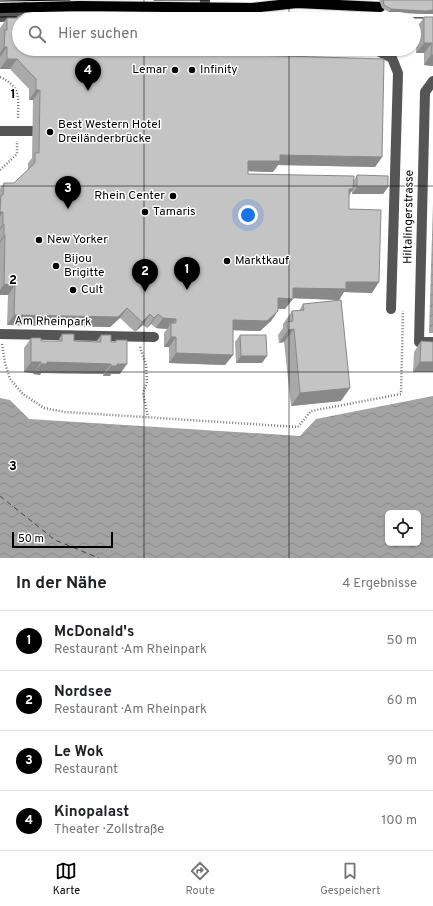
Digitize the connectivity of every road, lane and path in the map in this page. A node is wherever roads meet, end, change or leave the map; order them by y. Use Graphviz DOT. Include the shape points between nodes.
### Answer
graph roads {
  1 [pos="204,3"];
  2 [pos="265,4"];
  3 [pos="25,7"];
  4 [pos="380,7"];
  5 [pos="0,8"];
  6 [pos="17,12"];
  7 [pos="12,15"];
  8 [pos="0,17"];
  9 [pos="388,56"];
  10 [pos="433,81"];
  11 [pos="0,131"];
  12 [pos="32,131"];
  13 [pos="391,308"];
  14 [pos="403,309"];
  15 [pos="0,334"];
  16 [pos="136,337"];
  17 [pos="154,337"];
  18 [pos="433,342"];
  19 [pos="3,350"];
  20 [pos="148,417"];
  1 -- 2 [label="main road" via="252,8"];
  1 -- 3 [label="main road"];
  2 -- 4 [label="main road"];
  3 -- 5 [label="main road"];
  3 -- 6 [label="street"];
  7 -- 8 [label="street"];
  9 -- 13 [label="street" via="392,58 398,73"];
  10 -- 18 [label="street, Hiltalingerstrasse" via="425,92 419,342"];
  11 -- 12 [label="street"];
  14 -- 20 [label="path" via="401,394 310,411 298,427"];
  15 -- 16 [label="street, Am Rheinpark"];
  16 -- 17 [label="street, Am Rheinpark"];
  16 -- 20 [label="path" via="146,365 147,382 143,393"];
  19 -- 20 [label="path" via="10,379 23,394 44,408 65,412"];
}
